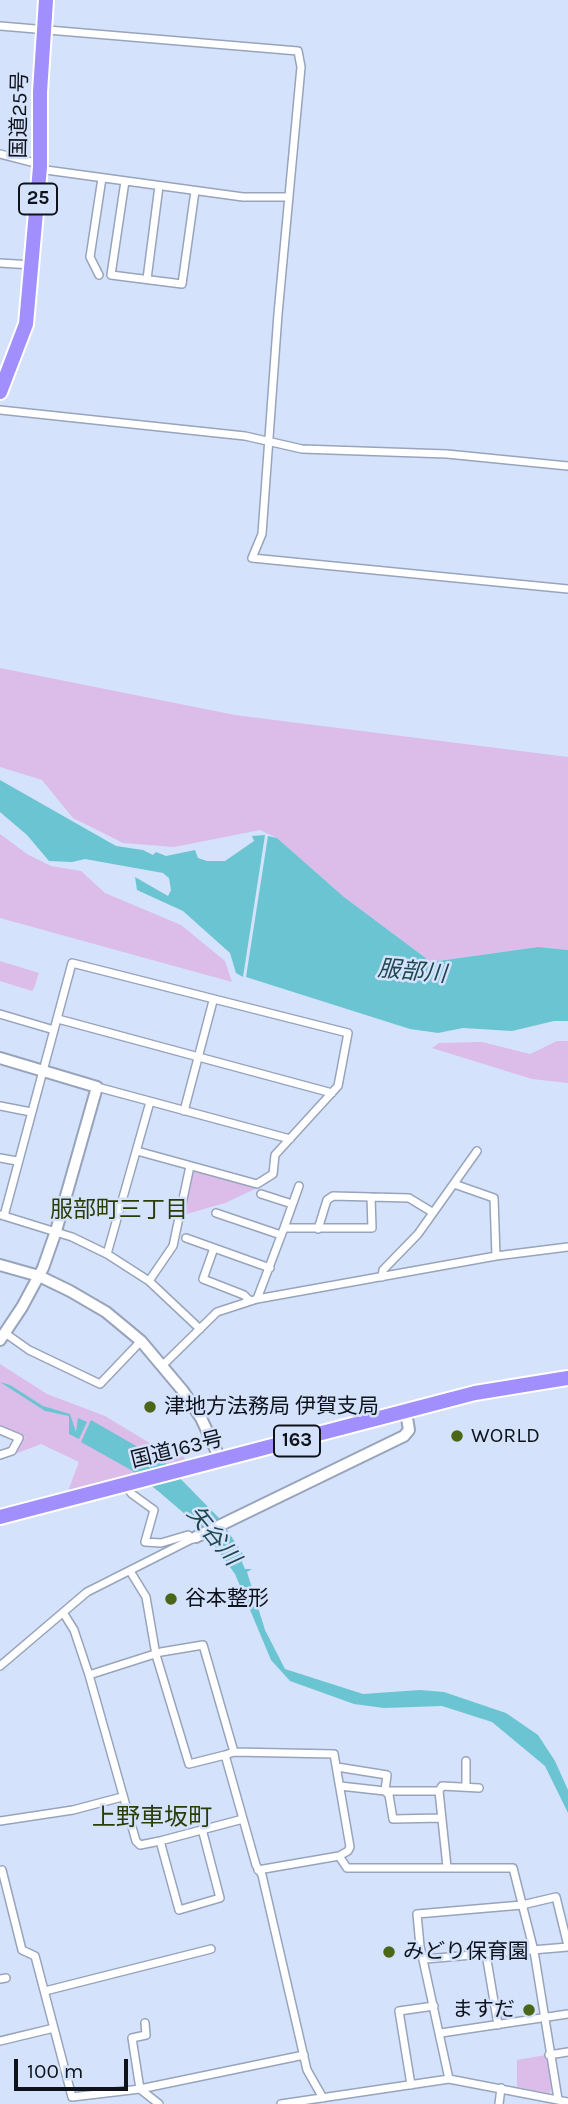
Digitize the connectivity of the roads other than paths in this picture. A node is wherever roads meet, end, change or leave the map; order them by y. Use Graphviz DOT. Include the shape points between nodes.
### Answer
graph roads {
  1 [pos="46,0"];
  2 [pos="0,26"];
  3 [pos="43,30"];
  4 [pos="0,154"];
  5 [pos="40,167"];
  6 [pos="102,178"];
  7 [pos="125,181"];
  8 [pos="159,186"];
  9 [pos="195,191"];
  10 [pos="289,197"];
  11 [pos="0,263"];
  12 [pos="32,265"];
  13 [pos="99,275"];
  14 [pos="147,279"];
  15 [pos="0,392"];
  16 [pos="0,410"];
  17 [pos="268,443"];
  18 [pos="568,466"];
  19 [pos="568,589"];
  20 [pos="213,1000"];
  21 [pos="0,1014"];
  22 [pos="58,1019"];
  23 [pos="54,1030"];
  24 [pos="0,1058"];
  25 [pos="200,1058"];
  26 [pos="44,1071"];
  27 [pos="97,1087"];
  28 [pos="332,1093"];
  29 [pos="150,1102"];
  30 [pos="0,1106"];
  31 [pos="184,1111"];
  32 [pos="31,1112"];
  33 [pos="290,1139"];
  34 [pos="477,1151"];
  35 [pos="137,1152"];
  36 [pos="0,1158"];
  37 [pos="17,1161"];
  38 [pos="190,1166"];
  39 [pos="454,1184"];
  40 [pos="299,1186"];
  41 [pos="261,1194"];
  42 [pos="371,1197"];
  43 [pos="292,1204"];
  44 [pos="432,1212"];
  45 [pos="216,1213"];
  46 [pos="2,1215"];
  47 [pos="318,1229"];
  48 [pos="56,1231"];
  49 [pos="283,1232"];
  50 [pos="186,1238"];
  51 [pos="568,1247"];
  52 [pos="214,1248"];
  53 [pos="107,1254"];
  54 [pos="496,1256"];
  55 [pos="0,1265"];
  56 [pos="270,1268"];
  57 [pos="38,1276"];
  58 [pos="383,1278"];
  59 [pos="149,1281"];
  60 [pos="254,1300"];
  61 [pos="200,1329"];
  62 [pos="2,1336"];
  63 [pos="141,1341"];
  64 [pos="164,1364"];
  65 [pos="568,1378"];
  66 [pos="406,1412"];
  67 [pos="0,1430"];
  68 [pos="0,1455"];
  69 [pos="221,1461"];
  70 [pos="127,1485"];
  71 [pos="0,1517"];
  72 [pos="195,1538"];
  73 [pos="130,1572"];
  74 [pos="64,1614"];
  75 [pos="156,1655"];
  76 [pos="0,1666"];
  77 [pos="89,1675"];
  78 [pos="234,1752"];
  79 [pos="225,1755"];
  80 [pos="466,1761"];
  81 [pos="337,1767"];
  82 [pos="340,1786"];
  83 [pos="466,1787"];
  84 [pos="479,1788"];
  85 [pos="385,1791"];
  86 [pos="439,1791"];
  87 [pos="122,1797"];
  88 [pos="442,1818"];
  89 [pos="243,1819"];
  90 [pos="0,1821"];
  91 [pos="202,1829"];
  92 [pos="159,1841"];
  93 [pos="339,1856"];
  94 [pos="447,1867"];
  95 [pos="258,1870"];
  96 [pos="0,1871"];
  97 [pos="522,1905"];
  98 [pos="568,1947"];
  99 [pos="211,1949"];
  100 [pos="534,1951"];
  101 [pos="486,1954"];
  102 [pos="425,1959"];
  103 [pos="45,1991"];
  104 [pos="434,2006"];
  105 [pos="568,2014"];
  106 [pos="543,2018"];
  107 [pos="145,2023"];
  108 [pos="498,2025"];
  109 [pos="54,2028"];
  110 [pos="0,2032"];
  111 [pos="441,2033"];
  112 [pos="1,2041"];
  113 [pos="568,2052"];
  114 [pos="303,2055"];
  115 [pos="549,2055"];
  116 [pos="449,2079"];
  117 [pos="411,2085"];
  118 [pos="501,2088"];
  119 [pos="140,2089"];
  120 [pos="323,2098"];
  121 [pos="558,2099"];
  122 [pos="568,2102"];
  123 [pos="159,2104"];
  124 [pos="281,2104"];
  125 [pos="499,2104"];
  1 -- 3 [label="highway, 国道25号 / 25"];
  2 -- 3 [label="street"];
  3 -- 5 [label="highway, 国道25号 / 25"];
  3 -- 10 [label="street" via="298,51 301,66"];
  4 -- 5 [label="street"];
  5 -- 6 [label="street"];
  5 -- 12 [label="highway, 国道25号 / 25"];
  6 -- 7 [label="street"];
  6 -- 13 [label="street" via="90,257"];
  7 -- 8 [label="street"];
  7 -- 14 [label="street" via="111,275"];
  8 -- 9 [label="street"];
  8 -- 14 [label="street"];
  9 -- 10 [label="street"];
  9 -- 14 [label="street" via="182,284"];
  10 -- 17 [label="street"];
  11 -- 12 [label="street"];
  12 -- 15 [label="highway, 国道25号 / 25" via="26,324"];
  16 -- 17 [label="street" via="245,436"];
  17 -- 18 [label="street"];
  17 -- 19 [label="street" via="262,534 252,558"];
  20 -- 22 [label="street" via="72,963"];
  20 -- 25 [label="street"];
  20 -- 28 [label="street" via="348,1033 338,1086"];
  21 -- 23 [label="street"];
  22 -- 23 [label="street"];
  22 -- 25 [label="street"];
  23 -- 26 [label="street"];
  24 -- 26 [label="street"];
  25 -- 28 [label="street"];
  25 -- 31 [label="street"];
  26 -- 27 [label="street"];
  26 -- 32 [label="street"];
  27 -- 29 [label="street"];
  27 -- 48 [label="street"];
  28 -- 33 [label="street"];
  29 -- 31 [label="street"];
  29 -- 35 [label="street"];
  30 -- 32 [label="street"];
  31 -- 33 [label="street"];
  32 -- 37 [label="street"];
  33 -- 38 [label="street" via="275,1155 273,1174 257,1184"];
  34 -- 39 [label="street"];
  35 -- 38 [label="street"];
  35 -- 53 [label="street"];
  36 -- 37 [label="street"];
  37 -- 46 [label="street"];
  38 -- 59 [label="street" via="173,1246"];
  39 -- 44 [label="street"];
  39 -- 54 [label="street" via="494,1198"];
  40 -- 43 [label="street"];
  41 -- 43 [label="street"];
  42 -- 44 [label="street" via="409,1198"];
  42 -- 47 [label="street" via="333,1196 327,1200"];
  42 -- 47 [label="street" via="372,1228"];
  43 -- 49 [label="street"];
  44 -- 58 [label="street" via="418,1234 383,1270"];
  45 -- 49 [label="street"];
  46 -- 48 [label="street"];
  47 -- 49 [label="street"];
  48 -- 53 [label="street"];
  48 -- 57 [label="street"];
  49 -- 56 [label="street"];
  50 -- 52 [label="street"];
  51 -- 54 [label="street"];
  52 -- 56 [label="street"];
  52 -- 60 [label="street" via="203,1279"];
  53 -- 59 [label="street"];
  54 -- 58 [label="street"];
  55 -- 57 [label="street"];
  56 -- 60 [label="street"];
  57 -- 62 [label="street"];
  57 -- 63 [label="street" via="92,1303"];
  58 -- 60 [label="street"];
  59 -- 61 [label="street"];
  60 -- 61 [label="street" via="217,1312"];
  61 -- 64 [label="street"];
  62 -- 63 [label="street" via="100,1384"];
  63 -- 64 [label="street"];
  64 -- 69 [label="street" via="201,1418"];
  65 -- 66 [label="highway, 国道163号 / 163" via="475,1393"];
  66 -- 69 [label="highway, 国道163号 / 163"];
  66 -- 72 [label="street" via="409,1430 404,1436"];
  67 -- 68 [label="street" via="19,1438 12,1451"];
  69 -- 70 [label="highway, 国道163号 / 163"];
  70 -- 71 [label="highway, 国道163号 / 163"];
  70 -- 72 [label="street" via="154,1510 145,1542 161,1543 188,1535"];
  72 -- 73 [label="street"];
  73 -- 74 [label="street" via="87,1592"];
  73 -- 75 [label="street" via="146,1597"];
  74 -- 76 [label="street"];
  74 -- 77 [label="street"];
  75 -- 77 [label="street"];
  75 -- 78 [label="street" via="203,1645"];
  75 -- 79 [label="street" via="189,1764"];
  77 -- 87 [label="street"];
  78 -- 79 [label="street"];
  78 -- 81 [label="street" via="334,1754"];
  79 -- 89 [label="street"];
  80 -- 83 [label="street"];
  81 -- 82 [label="street"];
  81 -- 85 [label="street" via="387,1775"];
  82 -- 85 [label="street"];
  82 -- 93 [label="street" via="350,1847"];
  83 -- 84 [label="street"];
  83 -- 86 [label="street" via="442,1786"];
  85 -- 86 [label="street"];
  85 -- 88 [label="street" via="393,1819"];
  86 -- 88 [label="street"];
  87 -- 90 [label="street"];
  87 -- 92 [label="street" via="136,1841"];
  88 -- 94 [label="street"];
  89 -- 91 [label="street"];
  89 -- 95 [label="street"];
  91 -- 92 [label="street"];
  91 -- 92 [label="street" via="220,1898 180,1910"];
  93 -- 94 [label="street" via="347,1868"];
  93 -- 95 [label="street"];
  94 -- 97 [label="street" via="513,1868"];
  95 -- 114 [label="street"];
  96 -- 103 [label="street" via="22,1950 34,1956"];
  97 -- 98 [label="street" via="556,1897"];
  97 -- 100 [label="street"];
  97 -- 102 [label="street" via="417,1914"];
  98 -- 100 [label="street"];
  99 -- 103 [label="street"];
  100 -- 101 [label="street"];
  100 -- 106 [label="street"];
  101 -- 102 [label="street"];
  101 -- 108 [label="street"];
  102 -- 104 [label="street"];
  103 -- 109 [label="street"];
  104 -- 111 [label="street"];
  104 -- 117 [label="street" via="399,2011"];
  105 -- 106 [label="street"];
  106 -- 108 [label="street"];
  106 -- 115 [label="street"];
  107 -- 119 [label="street" via="146,2035 132,2038"];
  108 -- 111 [label="street"];
  109 -- 112 [label="street"];
  109 -- 119 [label="street" via="72,2097"];
  110 -- 112 [label="street"];
  111 -- 116 [label="street"];
  113 -- 115 [label="street"];
  114 -- 119 [label="street"];
  114 -- 120 [label="street"];
  115 -- 121 [label="street"];
  116 -- 117 [label="street"];
  116 -- 118 [label="street"];
  117 -- 120 [label="street"];
  118 -- 121 [label="street"];
  118 -- 125 [label="street"];
  119 -- 123 [label="street"];
  120 -- 124 [label="street"];
  121 -- 122 [label="street"];
}
